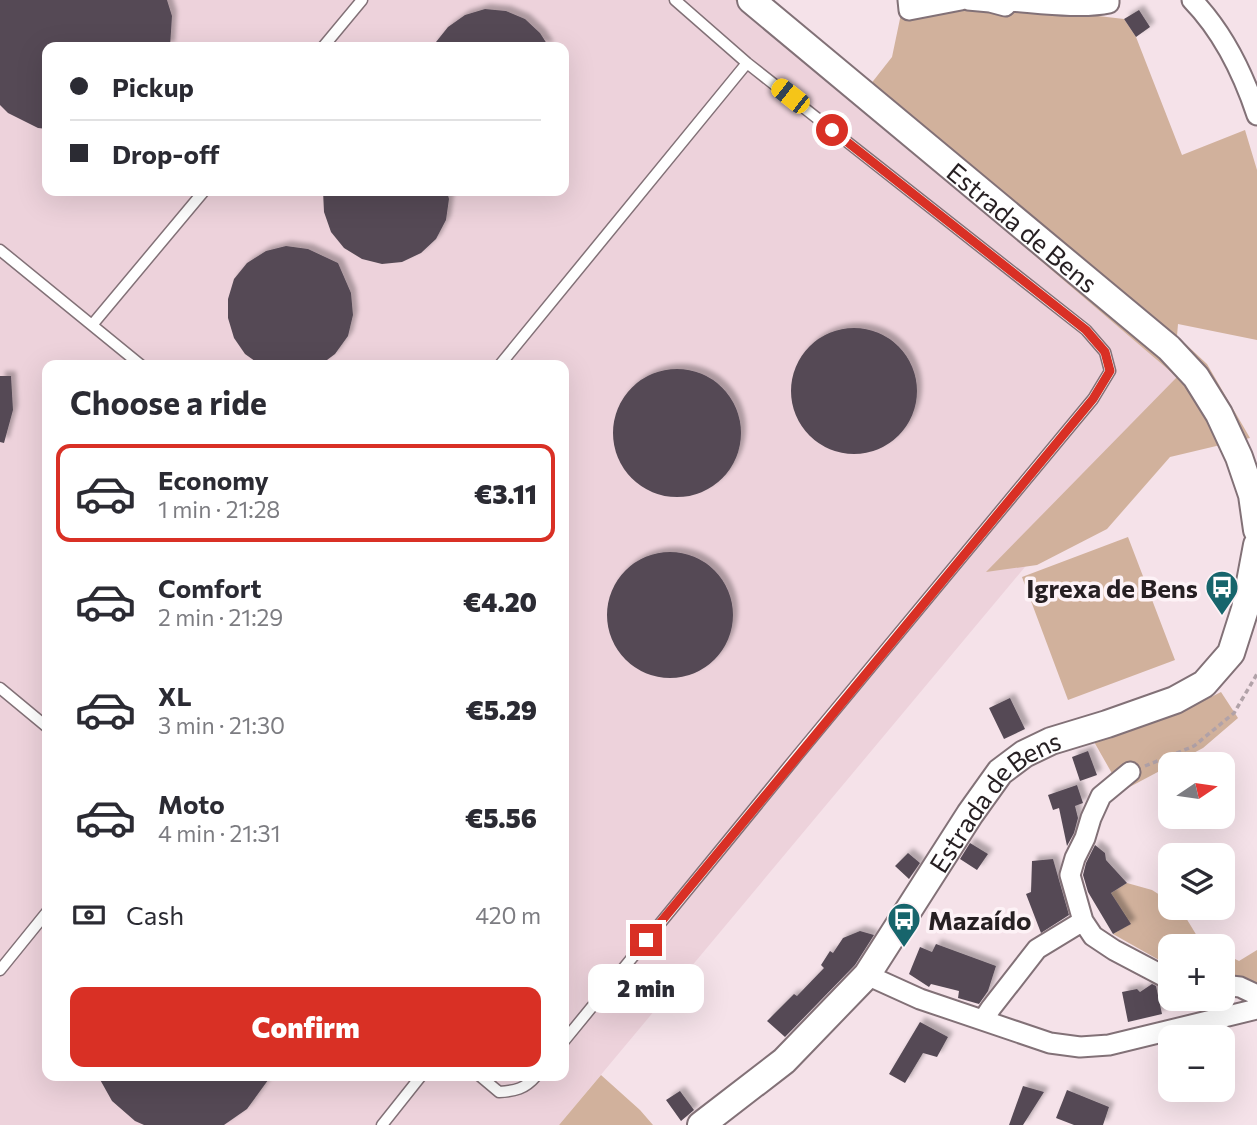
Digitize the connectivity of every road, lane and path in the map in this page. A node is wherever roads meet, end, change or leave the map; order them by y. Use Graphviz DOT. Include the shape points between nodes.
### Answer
graph roads {
  1 [pos="362,0"];
  2 [pos="675,0"];
  3 [pos="751,0"];
  4 [pos="908,0"];
  5 [pos="961,0"];
  6 [pos="968,0"];
  7 [pos="1109,0"];
  8 [pos="1192,0"];
  9 [pos="1010,1"];
  10 [pos="327,42"];
  11 [pos="747,63"];
  12 [pos="1257,115"];
  13 [pos="200,196"];
  14 [pos="0,250"];
  15 [pos="92,325"];
  16 [pos="135,360"];
  17 [pos="504,360"];
  18 [pos="1248,461"];
  19 [pos="1255,493"];
  20 [pos="1257,530"];
  21 [pos="1257,545"];
  22 [pos="1257,674"];
  23 [pos="0,688"];
  24 [pos="42,723"];
  25 [pos="1130,772"];
  26 [pos="42,918"];
  27 [pos="1083,921"];
  28 [pos="0,970"];
  29 [pos="1158,972"];
  30 [pos="867,975"];
  31 [pos="1235,986"];
  32 [pos="1257,1000"];
  33 [pos="1257,1009"];
  34 [pos="983,1020"];
  35 [pos="569,1035"];
  36 [pos="417,1081"];
  37 [pos="486,1081"];
  38 [pos="532,1081"];
  39 [pos="382,1125"];
  40 [pos="701,1125"];
  1 -- 10 [label="lane"];
  2 -- 11 [label="lane"];
  3 -- 18 [label="street, Estrada de Bens" via="1169,348 1196,377"];
  4 -- 5 [label="street" via="909,10"];
  6 -- 9 [label="street" via="1004,6"];
  7 -- 9 [label="street" via="1101,5"];
  8 -- 12 [label="street" via="1227,46"];
  11 -- 17 [label="lane"];
  11 -- 35 [label="lane" via="1086,330 1105,352 1110,371 1093,399"];
  13 -- 15 [label="lane"];
  14 -- 15 [label="lane"];
  15 -- 16 [label="lane"];
  18 -- 19 [label="street, Estrada de Bens"];
  19 -- 20 [label="street, Estrada de Bens"];
  21 -- 30 [label="street, Estrada de Bens" via="1231,653 1205,684 1175,699 1051,741 1000,772"];
  22 -- 25 [label="path" via="1234,713 1194,746"];
  23 -- 24 [label="lane"];
  25 -- 27 [label="street" via="1101,796 1075,858 1070,874"];
  26 -- 28 [label="lane"];
  27 -- 29 [label="street" via="1093,936"];
  27 -- 34 [label="street" via="1037,949"];
  30 -- 34 [label="street"];
  30 -- 40 [label="street, Estrada de Bens" via="785,1061"];
  31 -- 32 [label="street" via="1257,995"];
  33 -- 34 [label="street" via="1109,1045 1050,1043"];
  36 -- 39 [label="lane"];
  37 -- 38 [label="lane" via="499,1092"];
}
